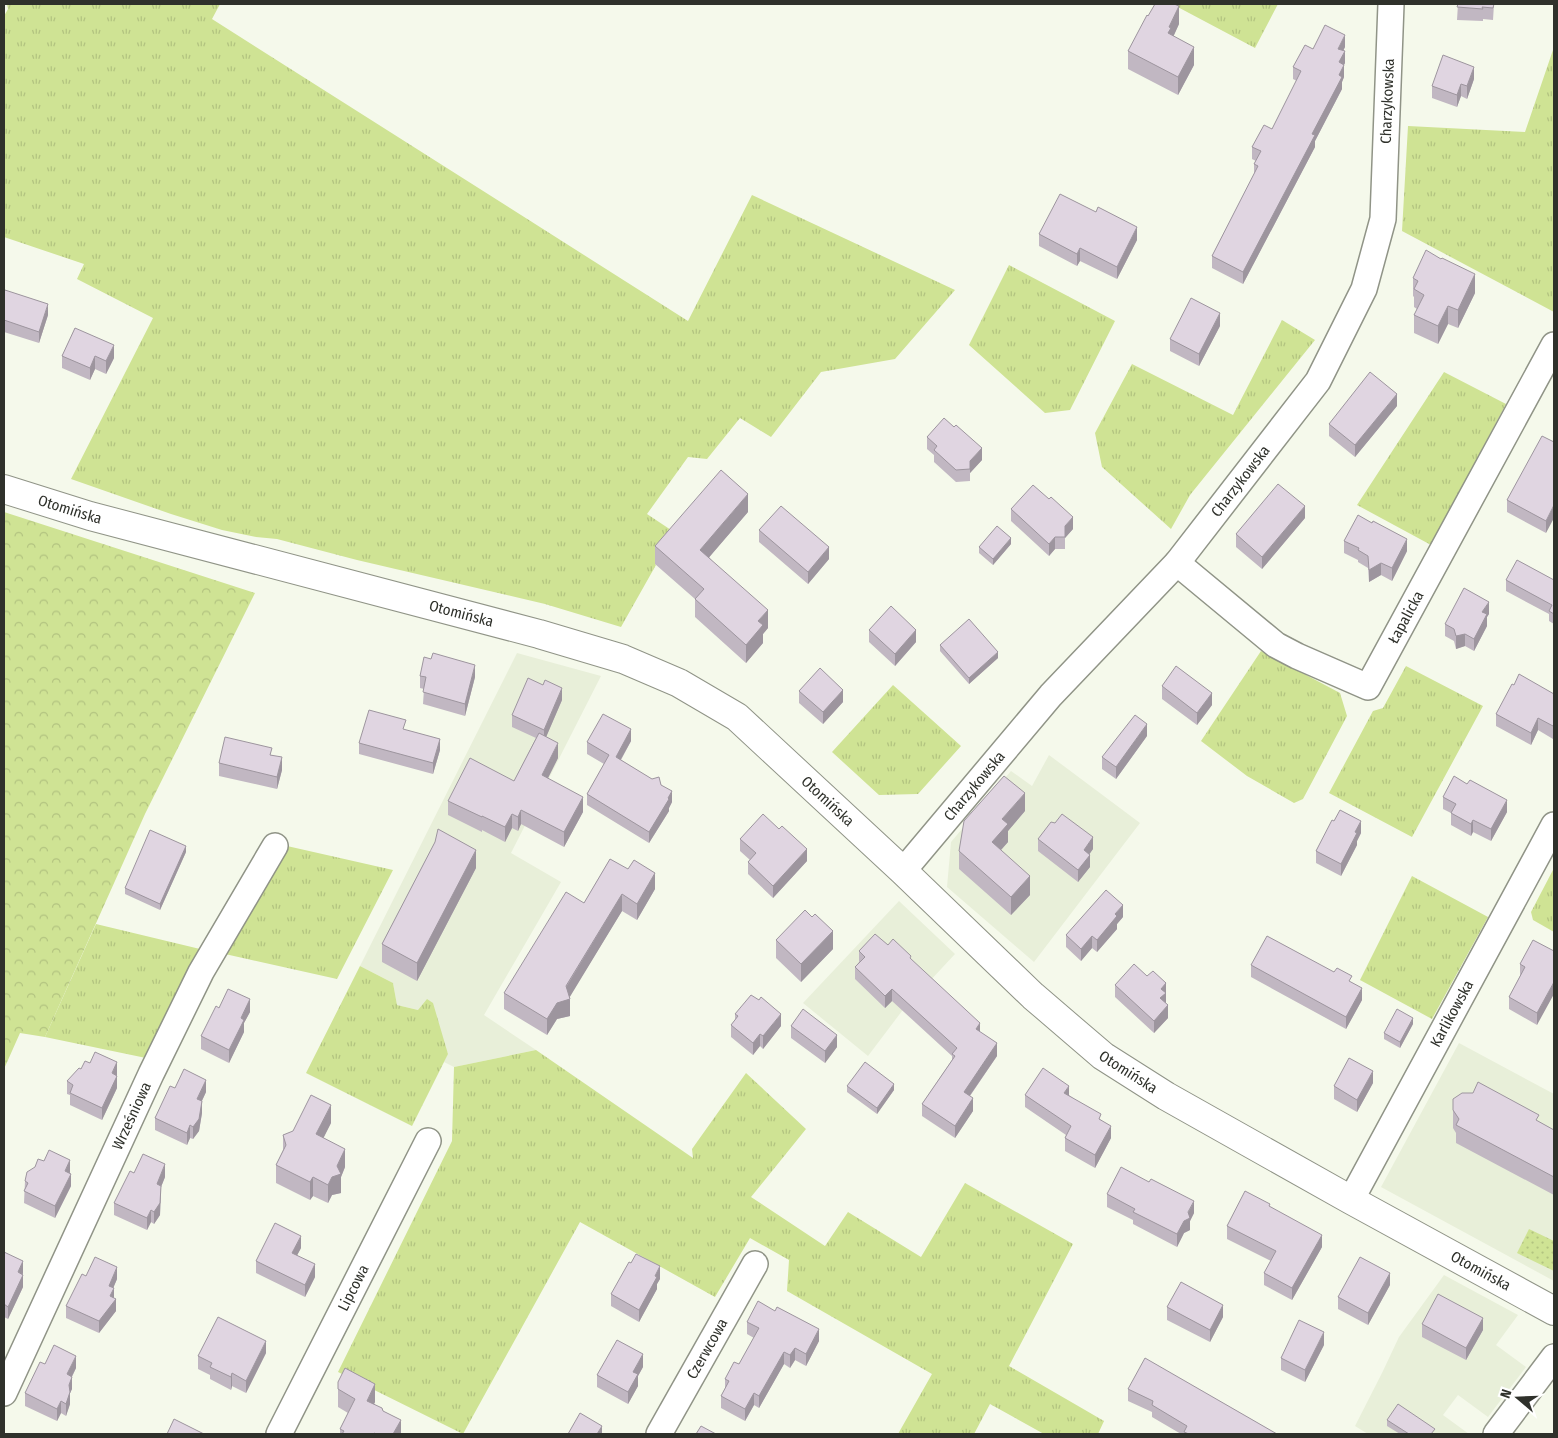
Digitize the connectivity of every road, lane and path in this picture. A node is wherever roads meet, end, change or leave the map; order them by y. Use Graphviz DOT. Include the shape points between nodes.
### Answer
graph roads {
  1 [pos="1391,4"];
  2 [pos="1554,345"];
  3 [pos="4,489"];
  4 [pos="1177,563"];
  5 [pos="1554,825"];
  6 [pos="275,846"];
  7 [pos="903,872"];
  8 [pos="428,1141"];
  9 [pos="1352,1200"];
  10 [pos="755,1264"];
  11 [pos="1554,1311"];
  12 [pos="1554,1358"];
  13 [pos="4,1394"];
  14 [pos="279,1434"];
  15 [pos="659,1434"];
  16 [pos="1496,1434"];
  1 -- 4 [label="street, Charzykowska" via="1383,219 1364,289 1318,381"];
  2 -- 4 [label="street, Łapalicka" via="1368,687 1276,645"];
  3 -- 7 [label="street, Otomińska" via="90,516 623,659 679,683 737,717"];
  4 -- 7 [label="street, Charzykowska" via="1051,695"];
  5 -- 9 [label="street, Karlikowska"];
  6 -- 13 [label="street, Wrześniowa" via="201,972"];
  7 -- 9 [label="street, Otomińska" via="1033,996 1103,1056 1166,1096"];
  8 -- 14 [label="street, Lipcowa"];
  9 -- 11 [label="street, Otomińska"];
  10 -- 15 [label="street, Czerwcowa"];
  12 -- 16 [label="street"];
}
